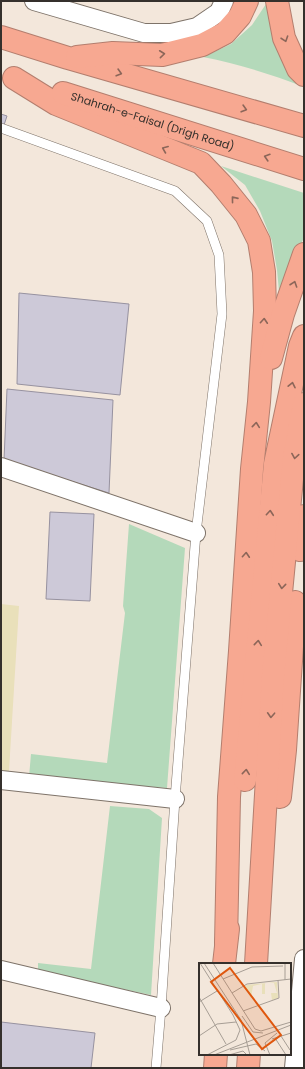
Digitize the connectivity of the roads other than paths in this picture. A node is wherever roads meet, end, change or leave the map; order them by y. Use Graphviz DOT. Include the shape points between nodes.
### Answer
graph roads {
  1 [pos="34,1"];
  2 [pos="224,1"];
  3 [pos="247,1"];
  4 [pos="277,1"];
  5 [pos="80,8"];
  6 [pos="1,37"];
  7 [pos="68,58"];
  8 [pos="304,75"];
  9 [pos="8,76"];
  10 [pos="304,126"];
  11 [pos="1,128"];
  12 [pos="304,169"];
  13 [pos="304,254"];
  14 [pos="302,341"];
  15 [pos="259,402"];
  16 [pos="304,404"];
  17 [pos="1,467"];
  18 [pos="304,516"];
  19 [pos="196,533"];
  20 [pos="1,780"];
  21 [pos="175,799"];
  22 [pos="225,954"];
  23 [pos="304,959"];
  24 [pos="257,963"];
  25 [pos="257,963"];
  26 [pos="1,970"];
  27 [pos="161,1008"];
  28 [pos="216,1055"];
  29 [pos="249,1055"];
  30 [pos="156,1068"];
  31 [pos="215,1068"];
  32 [pos="248,1068"];
  33 [pos="294,1068"];
  1 -- 5 [label="street"];
  2 -- 5 [label="street" via="219,12 197,27 171,33 144,33"];
  7 -- 3 [label="highway, one-way" via="113,53 162,55 202,45 225,33 240,16"];
  4 -- 8 [label="highway, one-way" via="284,38"];
  6 -- 7 [label="highway"];
  7 -- 10 [label="highway, one-way"];
  12 -- 9 [label="highway, Shahrah-e-Faisal (Drigh Road), one-way"];
  15 -- 9 [label="highway, one-way" via="265,311 264,272 259,241 246,215 201,163 56,104"];
  11 -- 19 [label="lane" via="175,191 207,221 219,255 222,314"];
  15 -- 13 [label="highway, one-way" via="283,314"];
  22 -- 14 [label="highway, one-way" via="275,464"];
  22 -- 15 [label="highway, one-way" via="229,797"];
  16 -- 24 [label="highway, one-way" via="294,458 273,676"];
  17 -- 19 [label="street"];
  18 -- 25 [label="highway" via="297,571 270,917"];
  19 -- 21 [label="lane"];
  20 -- 21 [label="street"];
  21 -- 27 [label="lane"];
  23 -- 33 [label="street"];
  26 -- 27 [label="street"];
  27 -- 30 [label="lane"];
  28 -- 31 [label="highway"];
  29 -- 32 [label="highway"];
}
